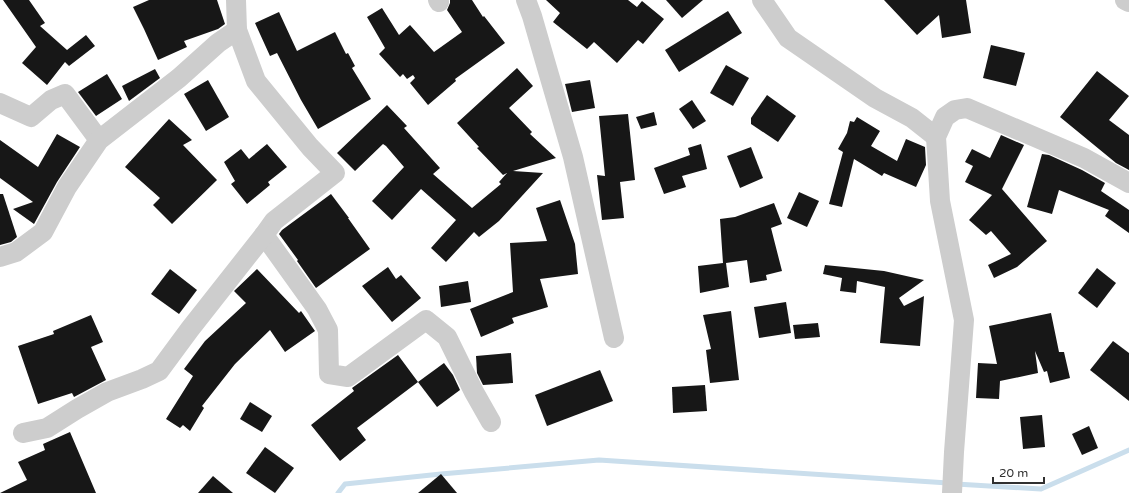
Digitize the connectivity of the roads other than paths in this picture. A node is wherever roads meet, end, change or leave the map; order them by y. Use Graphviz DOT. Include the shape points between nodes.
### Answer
graph roads {
  1 [pos="236,0"];
  2 [pos="526,0"];
  3 [pos="762,0"];
  4 [pos="1125,0"];
  5 [pos="1129,2"];
  6 [pos="236,30"];
  7 [pos="0,103"];
  8 [pos="936,137"];
  9 [pos="100,140"];
  10 [pos="1129,183"];
  11 [pos="264,235"];
  12 [pos="0,257"];
  13 [pos="614,338"];
  14 [pos="491,422"];
  15 [pos="23,433"];
  16 [pos="952,493"];
  1 -- 6 [label="street"];
  2 -- 13 [label="street" via="573,157"];
  3 -- 8 [label="street" via="788,38 875,98 912,118"];
  4 -- 5 [label="street"];
  6 -- 9 [label="street"];
  6 -- 11 [label="street" via="256,81 335,174 274,221"];
  7 -- 9 [label="street" via="31,117 51,100 65,94"];
  8 -- 10 [label="street" via="945,117 956,110 967,108 1084,158"];
  8 -- 16 [label="street" via="940,201 964,320"];
  9 -- 12 [label="street" via="66,187 43,232 16,252"];
  11 -- 14 [label="street" via="317,309 328,330 329,374 348,377 426,320 447,337"];
  11 -- 15 [label="street" via="159,371 107,392 48,428"];
}
